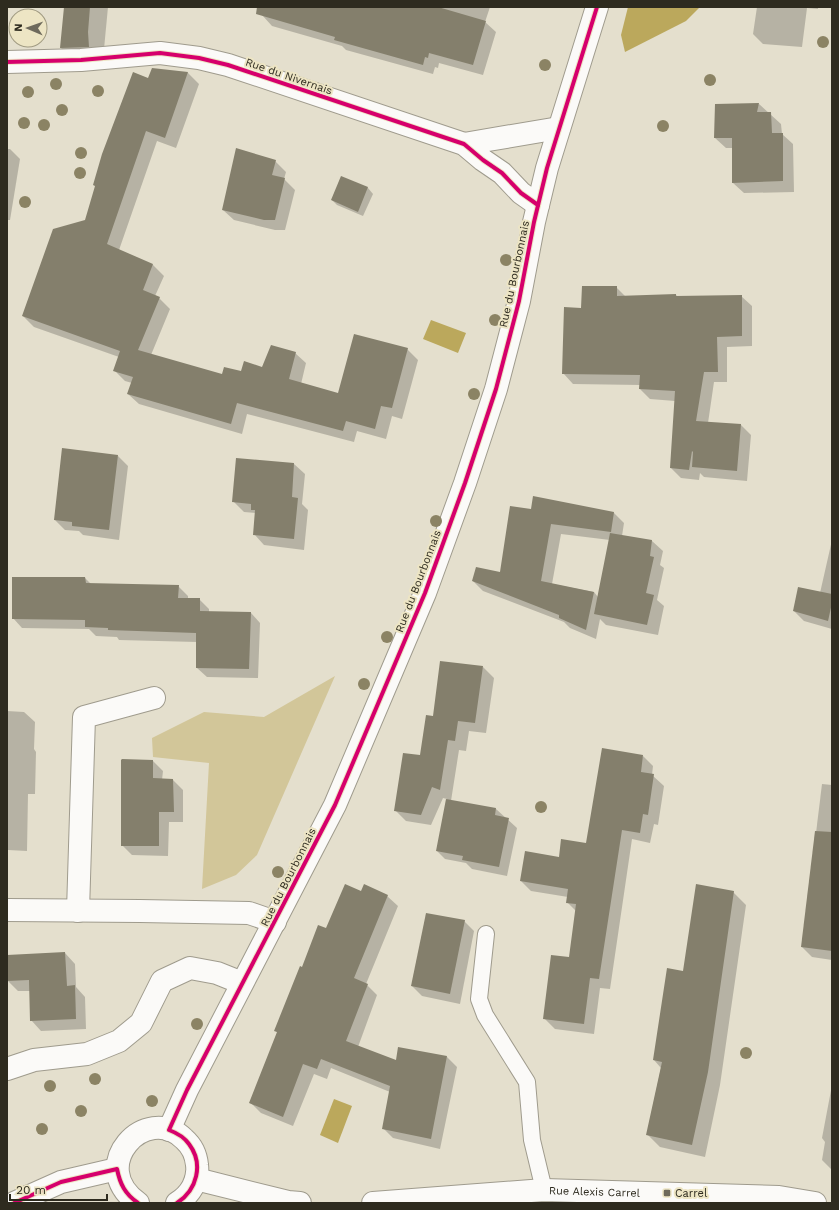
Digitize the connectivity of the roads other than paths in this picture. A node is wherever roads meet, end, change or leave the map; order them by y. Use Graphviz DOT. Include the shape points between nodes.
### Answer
graph roads {
  1 [pos="597,7"];
  2 [pos="7,62"];
  3 [pos="559,128"];
  4 [pos="464,144"];
  5 [pos="538,205"];
  6 [pos="154,698"];
  7 [pos="7,910"];
  8 [pos="78,911"];
  9 [pos="275,922"];
  10 [pos="486,934"];
  11 [pos="242,983"];
  12 [pos="7,1069"];
  13 [pos="169,1130"];
  14 [pos="117,1169"];
  15 [pos="196,1179"];
  16 [pos="544,1190"];
  17 [pos="14,1203"];
  18 [pos="138,1203"];
  19 [pos="177,1203"];
  20 [pos="300,1203"];
  21 [pos="373,1203"];
  22 [pos="815,1203"];
  1 -- 3 [label="street, Rue du Bourbonnais"];
  2 -- 4 [label="street, Rue du Nivernais" via="81,60 160,53 199,58 228,65"];
  3 -- 4 [label="street, Rue du Nivernais"];
  3 -- 5 [label="street, Rue du Bourbonnais"];
  4 -- 5 [label="street, Rue du Nivernais"];
  5 -- 9 [label="street, Rue du Bourbonnais" via="519,301 500,374 457,505 409,632 335,805"];
  6 -- 8 [label="street" via="84,717"];
  7 -- 8 [label="street"];
  8 -- 9 [label="street" via="249,913"];
  9 -- 11 [label="street, Rue du Bourbonnais"];
  10 -- 16 [label="lane" via="479,999 485,1015 528,1082 532,1140"];
  11 -- 12 [label="street" via="217,973 190,968 162,981 141,1023 119,1041 87,1054 34,1060"];
  11 -- 13 [label="street, Rue du Bourbonnais"];
  13 -- 14 [label="street" via="144,1130 134,1136 125,1145"];
  13 -- 15 [label="street" via="180,1135 189,1144 198,1167"];
  14 -- 17 [label="street" via="61,1182"];
  14 -- 18 [label="street" via="124,1189 130,1198"];
  15 -- 19 [label="street" via="191,1190"];
  15 -- 20 [label="street"];
  16 -- 21 [label="street, Rue Alexis Carrel"];
  16 -- 22 [label="street, Rue Alexis Carrel" via="779,1197"];
}
